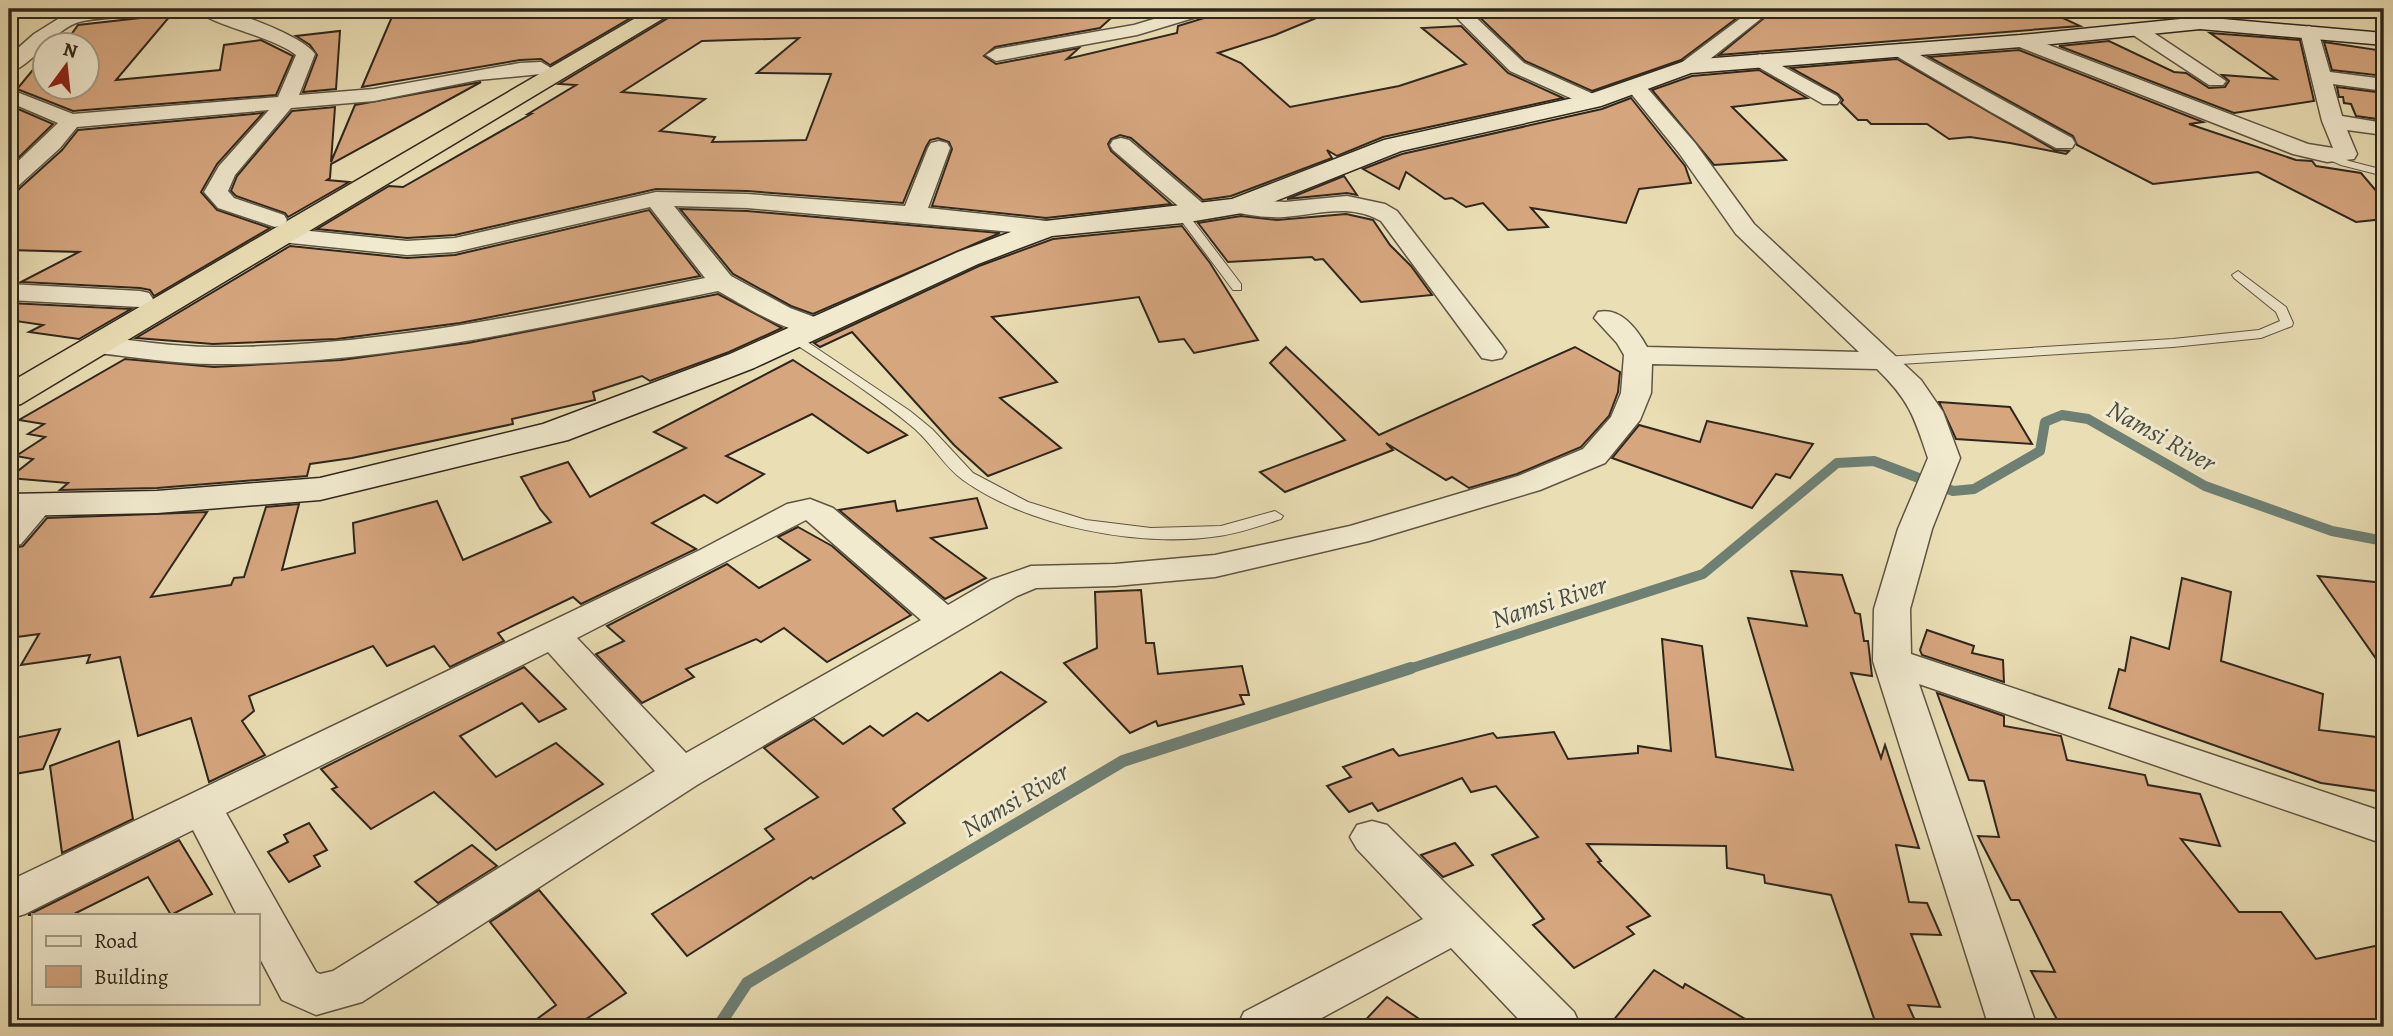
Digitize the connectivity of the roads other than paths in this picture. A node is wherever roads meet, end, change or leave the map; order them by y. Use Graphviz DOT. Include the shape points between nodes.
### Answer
graph roads {
  1 [pos="149,9"];
  2 [pos="205,9"];
  3 [pos="641,9"];
  4 [pos="665,9"];
  5 [pos="1204,9"];
  6 [pos="1457,9"];
  7 [pos="1764,9"];
  8 [pos="2178,9"];
  9 [pos="72,13"];
  10 [pos="2213,23"];
  11 [pos="2136,29"];
  12 [pos="2309,31"];
  13 [pos="2384,39"];
  14 [pos="2021,41"];
  15 [pos="1900,50"];
  16 [pos="996,55"];
  17 [pos="1760,60"];
  18 [pos="9,66"];
  19 [pos="1688,67"];
  20 [pos="541,68"];
  21 [pos="2321,77"];
  22 [pos="2216,81"];
  23 [pos="2384,85"];
  24 [pos="1634,86"];
  25 [pos="9,95"];
  26 [pos="1830,100"];
  27 [pos="1593,101"];
  28 [pos="285,104"];
  29 [pos="71,121"];
  30 [pos="2333,121"];
  31 [pos="2384,129"];
  32 [pos="2064,143"];
  33 [pos="1121,145"];
  34 [pos="939,148"];
  35 [pos="2327,155"];
  36 [pos="2384,173"];
  37 [pos="9,182"];
  38 [pos="656,199"];
  39 [pos="1237,206"];
  40 [pos="914,214"];
  41 [pos="1191,214"];
  42 [pos="278,228"];
  43 [pos="1047,228"];
  44 [pos="2238,275"];
  45 [pos="722,282"];
  46 [pos="1237,287"];
  47 [pos="9,292"];
  48 [pos="140,299"];
  49 [pos="1608,318"];
  50 [pos="805,332"];
  51 [pos="97,345"];
  52 [pos="1492,352"];
  53 [pos="1638,355"];
  54 [pos="1884,361"];
  55 [pos="9,376"];
  56 [pos="9,397"];
  57 [pos="24,505"];
  58 [pos="1275,516"];
  59 [pos="9,537"];
  60 [pos="946,622"];
  61 [pos="552,635"];
  62 [pos="1892,661"];
  63 [pos="682,774"];
  64 [pos="201,806"];
  65 [pos="2384,828"];
  66 [pos="1372,837"];
  67 [pos="9,901"];
  68 [pos="1454,924"];
  69 [pos="1261,1027"];
  70 [pos="1556,1027"];
  71 [pos="2012,1027"];
  1 -- 9 [label="street"];
  2 -- 28 [label="street" via="291,40 306,54 298,83"];
  3 -- 20 [label="highway"];
  4 -- 42 [label="highway"];
  5 -- 16 [label="street" via="1137,30"];
  6 -- 27 [label="street" via="1517,67"];
  7 -- 19 [label="street"];
  8 -- 10 [label="street"];
  9 -- 18 [label="street"];
  10 -- 11 [label="street"];
  10 -- 12 [label="street"];
  11 -- 14 [label="street"];
  11 -- 22 [label="street"];
  12 -- 13 [label="street"];
  12 -- 21 [label="street"];
  14 -- 15 [label="street"];
  14 -- 35 [label="street"];
  15 -- 17 [label="street"];
  15 -- 32 [label="street"];
  17 -- 19 [label="street"];
  17 -- 26 [label="street"];
  19 -- 24 [label="street"];
  20 -- 28 [label="street" via="487,71 424,87"];
  20 -- 42 [label="highway"];
  21 -- 23 [label="street"];
  21 -- 30 [label="street"];
  24 -- 27 [label="street"];
  24 -- 54 [label="street" via="1687,148 1745,229"];
  25 -- 29 [label="street"];
  27 -- 39 [label="street" via="1393,145"];
  28 -- 29 [label="street"];
  28 -- 42 [label="street" via="221,176 216,192 226,203"];
  29 -- 37 [label="street"];
  30 -- 31 [label="street"];
  30 -- 35 [label="street" via="2346,154"];
  33 -- 41 [label="street"];
  34 -- 40 [label="street"];
  35 -- 36 [label="lane"];
  38 -- 40 [label="street"];
  38 -- 42 [label="street" via="455,245 407,248"];
  38 -- 45 [label="street"];
  39 -- 41 [label="street"];
  39 -- 52 [label="street" via="1271,210 1356,203 1378,208 1389,216"];
  40 -- 43 [label="street"];
  41 -- 43 [label="street"];
  41 -- 46 [label="lane"];
  42 -- 48 [label="highway"];
  42 -- 51 [label="highway"];
  43 -- 50 [label="street" via="968,258"];
  44 -- 54 [label="lane" via="2282,310 2287,323 2261,334 2172,343"];
  45 -- 50 [label="street"];
  45 -- 51 [label="street" via="561,316 336,350 226,356"];
  47 -- 48 [label="street"];
  48 -- 55 [label="highway"];
  49 -- 53 [label="street"];
  50 -- 57 [label="street" via="742,361 555,432 320,489 156,502"];
  50 -- 58 [label="lane" via="922,428 966,475 994,493 1118,531 1216,532"];
  51 -- 56 [label="highway"];
  53 -- 54 [label="street"];
  53 -- 60 [label="street" via="1636,393 1625,420 1594,456 1529,483 1357,534 1215,566 1031,577"];
  54 -- 62 [label="street" via="1912,386 1928,412 1944,458 1915,529 1892,609"];
  57 -- 59 [label="street"];
  60 -- 61 [label="street" via="810,509"];
  60 -- 63 [label="street"];
  61 -- 63 [label="street"];
  61 -- 64 [label="street"];
  62 -- 65 [label="street"];
  62 -- 71 [label="street"];
  63 -- 64 [label="street" via="345,988 316,995 299,986"];
  64 -- 67 [label="street"];
  66 -- 68 [label="street"];
  68 -- 69 [label="street"];
  68 -- 70 [label="street"];
}
